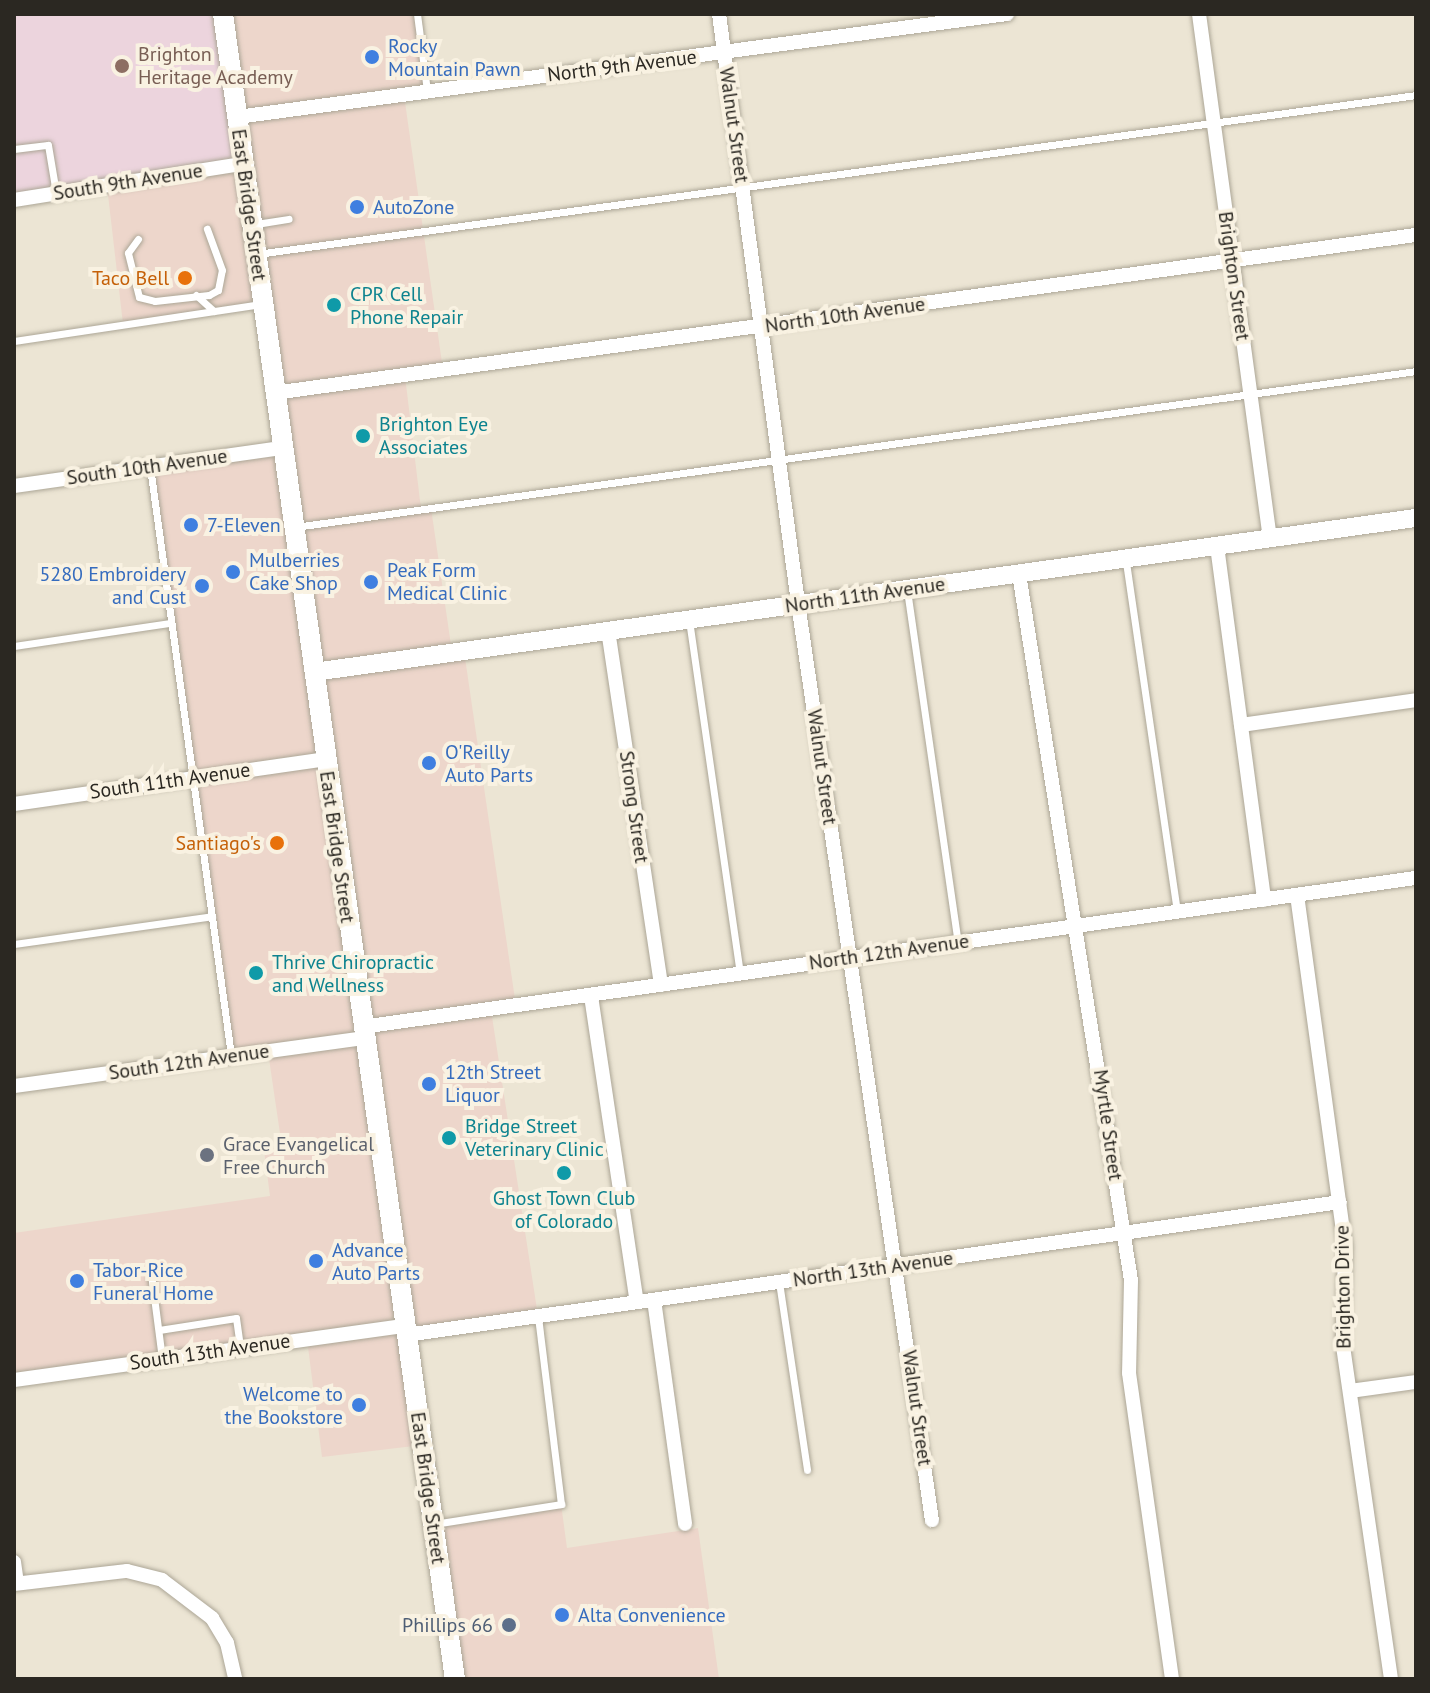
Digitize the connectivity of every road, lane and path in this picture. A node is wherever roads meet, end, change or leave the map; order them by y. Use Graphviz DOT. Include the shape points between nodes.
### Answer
graph roads {
  1 [pos="223,14"];
  2 [pos="417,14"];
  3 [pos="719,14"];
  4 [pos="1007,14"];
  5 [pos="1199,14"];
  6 [pos="724,53"];
  7 [pos="427,91"];
  8 [pos="1416,95"];
  9 [pos="237,117"];
  10 [pos="1214,123"];
  11 [pos="14,149"];
  12 [pos="242,164"];
  13 [pos="742,186"];
  14 [pos="56,193"];
  15 [pos="14,200"];
  16 [pos="289,219"];
  17 [pos="251,225"];
  18 [pos="207,229"];
  19 [pos="1416,235"];
  20 [pos="138,239"];
  21 [pos="256,254"];
  22 [pos="1232,260"];
  23 [pos="196,295"];
  24 [pos="262,303"];
  25 [pos="214,311"];
  26 [pos="761,327"];
  27 [pos="14,341"];
  28 [pos="1416,371"];
  29 [pos="274,393"];
  30 [pos="1250,394"];
  31 [pos="281,448"];
  32 [pos="779,461"];
  33 [pos="150,467"];
  34 [pos="14,486"];
  35 [pos="1416,518"];
  36 [pos="293,527"];
  37 [pos="1270,539"];
  38 [pos="1217,546"];
  39 [pos="1125,559"];
  40 [pos="1019,574"];
  41 [pos="907,590"];
  42 [pos="798,603"];
  43 [pos="689,619"];
  44 [pos="170,623"];
  45 [pos="608,630"];
  46 [pos="14,646"];
  47 [pos="314,672"];
  48 [pos="1416,700"];
  49 [pos="1241,725"];
  50 [pos="325,759"];
  51 [pos="194,778"];
  52 [pos="14,804"];
  53 [pos="1416,878"];
  54 [pos="1297,895"];
  55 [pos="1264,900"];
  56 [pos="1177,912"];
  57 [pos="212,916"];
  58 [pos="1073,927"];
  59 [pos="958,943"];
  60 [pos="14,944"];
  61 [pos="849,957"];
  62 [pos="740,974"];
  63 [pos="661,985"];
  64 [pos="591,996"];
  65 [pos="363,1032"];
  66 [pos="231,1056"];
  67 [pos="14,1086"];
  68 [pos="1340,1202"];
  69 [pos="1124,1234"];
  70 [pos="897,1265"];
  71 [pos="151,1274"];
  72 [pos="779,1282"];
  73 [pos="654,1300"];
  74 [pos="637,1302"];
  75 [pos="538,1316"];
  76 [pos="159,1330"];
  77 [pos="406,1330"];
  78 [pos="240,1348"];
  79 [pos="162,1359"];
  80 [pos="14,1380"];
  81 [pos="1416,1382"];
  82 [pos="1350,1391"];
  83 [pos="807,1470"];
  84 [pos="932,1520"];
  85 [pos="433,1524"];
  86 [pos="685,1524"];
  87 [pos="14,1562"];
  88 [pos="16,1584"];
  89 [pos="235,1679"];
  90 [pos="455,1679"];
  91 [pos="1172,1679"];
  92 [pos="1391,1679"];
  1 -- 9 [label="main road, East Bridge Street"];
  2 -- 7 [label="lane"];
  3 -- 6 [label="street, Walnut Street"];
  4 -- 6 [label="street, North 9th Avenue"];
  5 -- 10 [label="street, Brighton Street"];
  6 -- 7 [label="street, North 9th Avenue"];
  6 -- 13 [label="street, Walnut Street"];
  7 -- 9 [label="street, North 9th Avenue"];
  8 -- 10 [label="lane"];
  9 -- 12 [label="main road, East Bridge Street"];
  10 -- 13 [label="lane"];
  10 -- 22 [label="street, Brighton Street"];
  11 -- 14 [label="lane" via="48,145"];
  12 -- 14 [label="street, South 9th Avenue"];
  12 -- 17 [label="main road, East Bridge Street"];
  13 -- 21 [label="lane"];
  13 -- 26 [label="street, Walnut Street"];
  14 -- 15 [label="street, South 9th Avenue"];
  16 -- 17 [label="lane"];
  17 -- 21 [label="main road, East Bridge Street"];
  18 -- 23 [label="lane" via="218,252 222,282 209,295"];
  19 -- 22 [label="street, North 10th Avenue"];
  20 -- 23 [label="lane" via="128,253 139,297 155,301"];
  21 -- 24 [label="main road, East Bridge Street"];
  22 -- 26 [label="street, North 10th Avenue"];
  22 -- 30 [label="street, Brighton Street"];
  23 -- 25 [label="lane"];
  24 -- 25 [label="lane"];
  24 -- 29 [label="main road, East Bridge Street"];
  25 -- 27 [label="lane"];
  26 -- 29 [label="street, North 10th Avenue"];
  26 -- 32 [label="street, Walnut Street"];
  28 -- 30 [label="lane"];
  29 -- 31 [label="main road, East Bridge Street"];
  30 -- 32 [label="lane"];
  30 -- 37 [label="street, Brighton Street"];
  31 -- 33 [label="street, South 10th Avenue"];
  31 -- 36 [label="main road, East Bridge Street"];
  32 -- 36 [label="lane"];
  32 -- 42 [label="street, Walnut Street"];
  33 -- 34 [label="street, South 10th Avenue"];
  33 -- 44 [label="lane"];
  35 -- 37 [label="street, North 11th Avenue"];
  36 -- 47 [label="main road, East Bridge Street"];
  37 -- 38 [label="street, North 11th Avenue"];
  38 -- 39 [label="street, North 11th Avenue"];
  38 -- 49 [label="street"];
  39 -- 40 [label="street, North 11th Avenue"];
  39 -- 56 [label="lane"];
  40 -- 41 [label="street, North 11th Avenue"];
  40 -- 58 [label="street, Myrtle Street"];
  41 -- 42 [label="street, North 11th Avenue"];
  41 -- 59 [label="lane"];
  42 -- 43 [label="street, North 11th Avenue"];
  42 -- 61 [label="street, Walnut Street"];
  43 -- 45 [label="street, North 11th Avenue"];
  43 -- 62 [label="lane"];
  44 -- 46 [label="lane"];
  44 -- 51 [label="lane"];
  45 -- 47 [label="street, North 11th Avenue"];
  45 -- 63 [label="street, Strong Street"];
  47 -- 50 [label="main road, East Bridge Street"];
  48 -- 49 [label="street"];
  49 -- 55 [label="street"];
  50 -- 51 [label="street, South 11th Avenue"];
  50 -- 65 [label="main road, East Bridge Street"];
  51 -- 52 [label="street, South 11th Avenue"];
  51 -- 57 [label="lane"];
  53 -- 54 [label="street, North 12th Avenue"];
  54 -- 55 [label="street, North 12th Avenue"];
  54 -- 68 [label="street, Brighton Drive"];
  55 -- 56 [label="street, North 12th Avenue"];
  56 -- 58 [label="street, North 12th Avenue"];
  57 -- 60 [label="lane"];
  57 -- 66 [label="lane"];
  58 -- 59 [label="street, North 12th Avenue"];
  58 -- 69 [label="street, Myrtle Street"];
  59 -- 61 [label="street, North 12th Avenue"];
  61 -- 62 [label="street, North 12th Avenue"];
  61 -- 70 [label="street, Walnut Street"];
  62 -- 63 [label="street, North 12th Avenue"];
  63 -- 64 [label="street, North 12th Avenue"];
  64 -- 65 [label="street, North 12th Avenue"];
  64 -- 74 [label="street"];
  65 -- 66 [label="street, South 12th Avenue"];
  65 -- 77 [label="main road, East Bridge Street"];
  66 -- 67 [label="street, South 12th Avenue"];
  68 -- 69 [label="street, North 13th Avenue"];
  68 -- 82 [label="street, Brighton Drive" via="1346,1264 1342,1335"];
  69 -- 70 [label="street, North 13th Avenue"];
  69 -- 91 [label="street, Myrtle Street" via="1132,1292 1129,1373"];
  70 -- 72 [label="street, North 13th Avenue"];
  70 -- 84 [label="street, Walnut Street"];
  71 -- 76 [label="lane"];
  72 -- 73 [label="street, North 13th Avenue"];
  72 -- 83 [label="lane"];
  73 -- 74 [label="street, North 13th Avenue"];
  73 -- 86 [label="street"];
  74 -- 75 [label="street, North 13th Avenue"];
  75 -- 77 [label="street, North 13th Avenue"];
  75 -- 85 [label="lane" via="561,1504"];
  76 -- 78 [label="lane" via="236,1318"];
  76 -- 79 [label="lane"];
  77 -- 78 [label="street, South 13th Avenue"];
  77 -- 85 [label="main road, East Bridge Street"];
  78 -- 79 [label="street, South 13th Avenue"];
  79 -- 80 [label="street, South 13th Avenue"];
  81 -- 82 [label="street"];
  82 -- 92 [label="street, Brighton Drive"];
  85 -- 90 [label="main road, East Bridge Street"];
  87 -- 88 [label="street"];
  88 -- 89 [label="street" via="127,1571 162,1580 212,1618 227,1643"];
}
